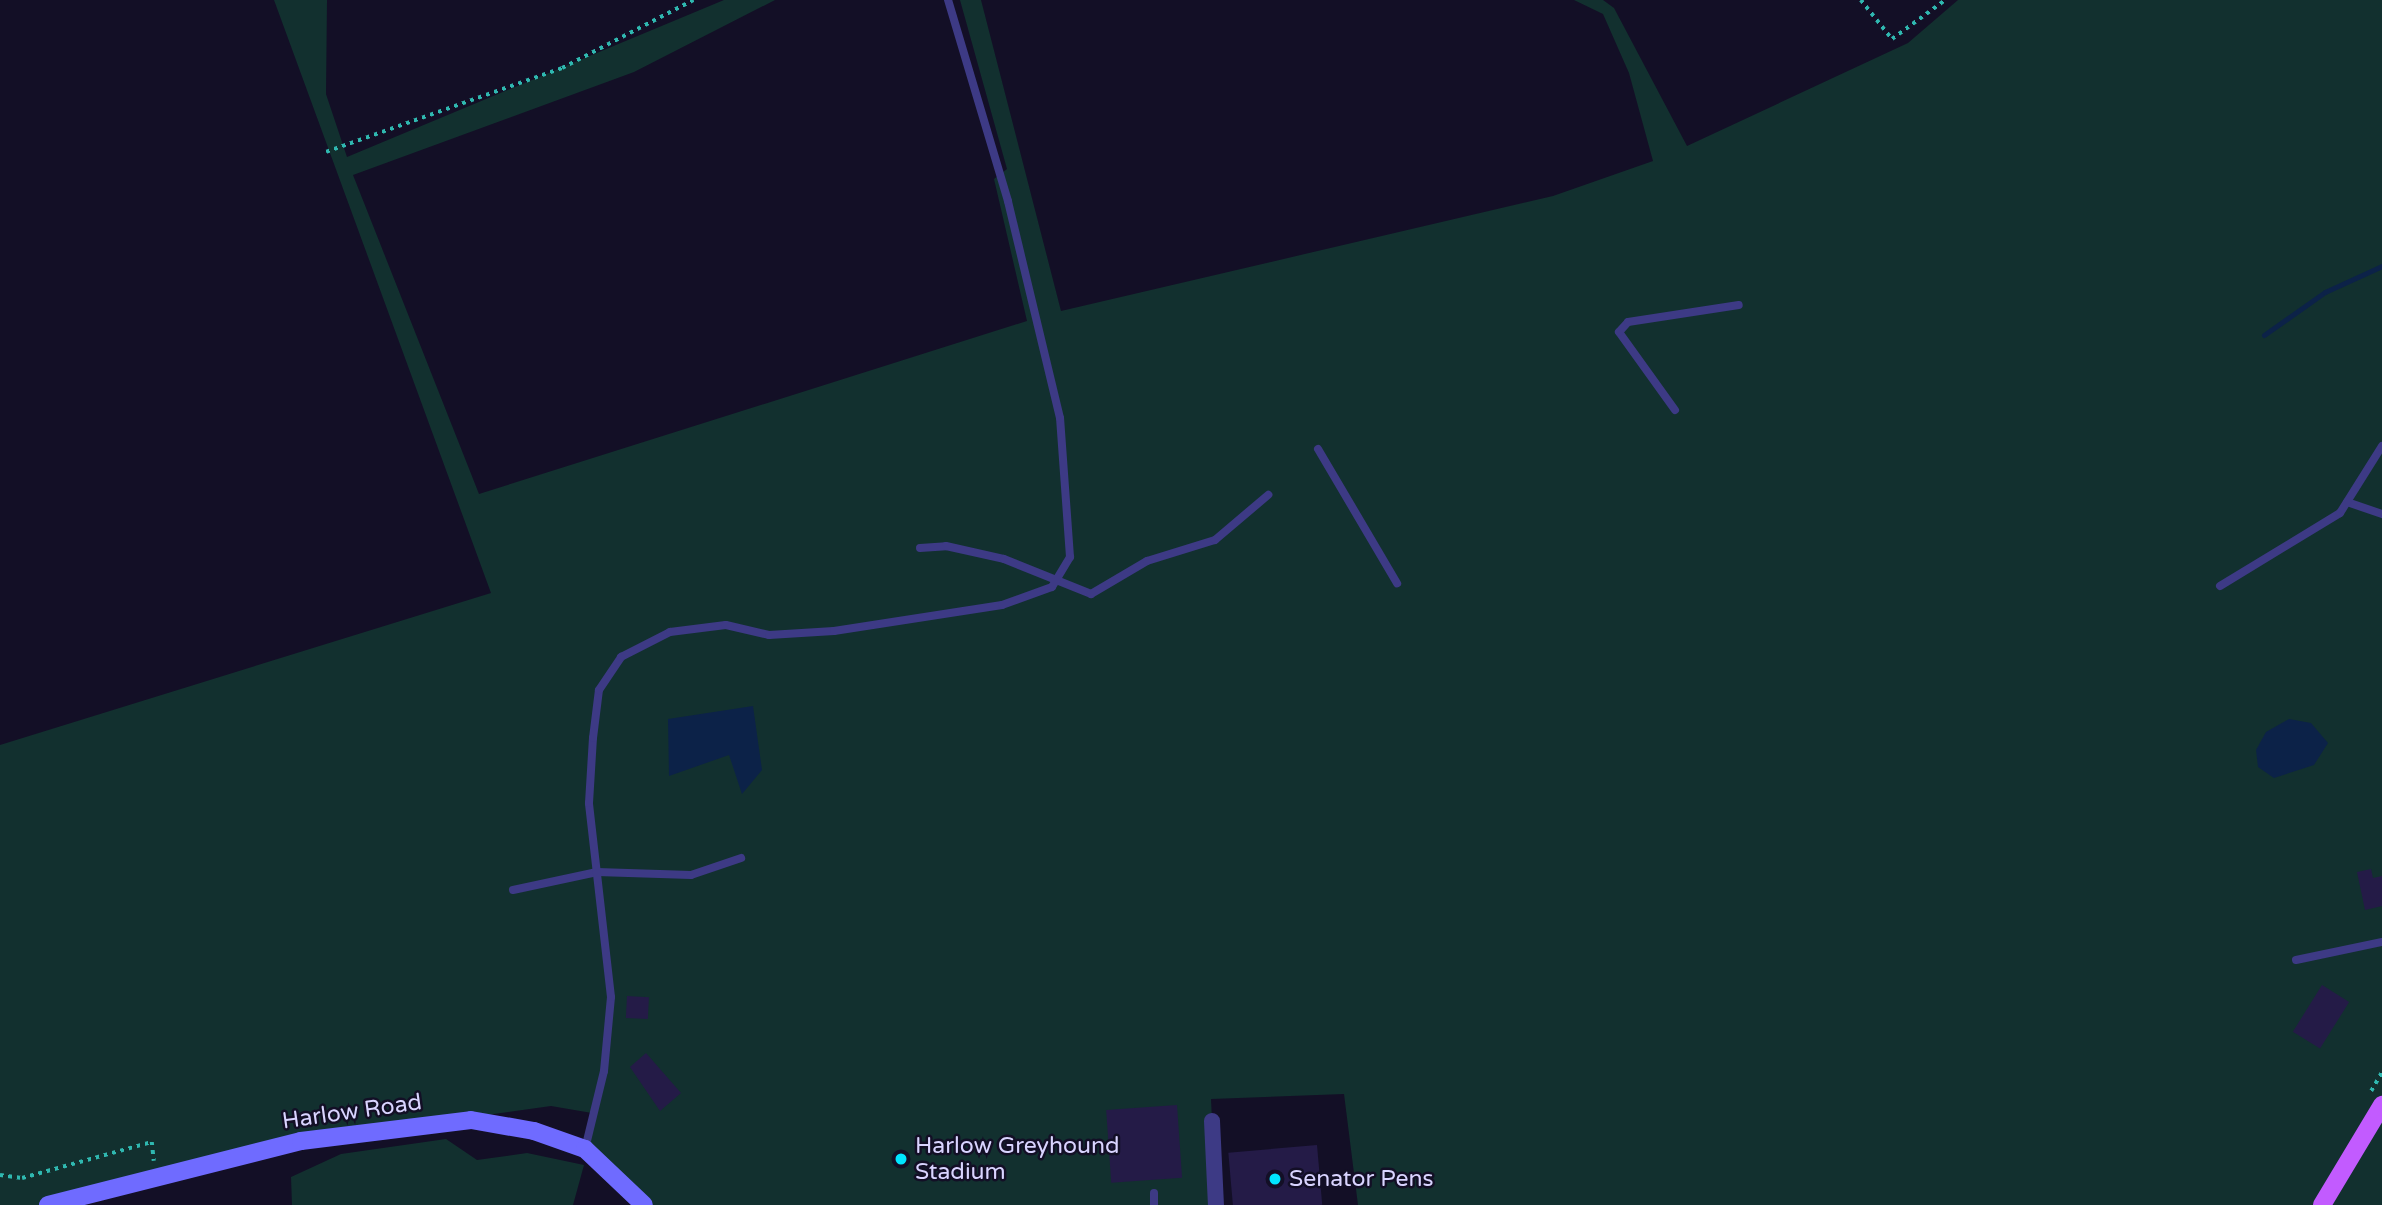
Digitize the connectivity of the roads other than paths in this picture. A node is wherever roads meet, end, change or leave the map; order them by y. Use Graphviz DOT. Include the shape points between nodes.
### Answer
graph roads {
  1 [pos="948,0"];
  2 [pos="1739,305"];
  3 [pos="1675,410"];
  4 [pos="2382,446"];
  5 [pos="1318,450"];
  6 [pos="1268,495"];
  7 [pos="2347,502"];
  8 [pos="2382,514"];
  9 [pos="920,548"];
  10 [pos="1056,580"];
  11 [pos="1397,583"];
  12 [pos="2220,586"];
  13 [pos="741,858"];
  14 [pos="597,872"];
  15 [pos="513,890"];
  16 [pos="2382,942"];
  17 [pos="2296,960"];
  18 [pos="2382,1105"];
  19 [pos="1212,1121"];
  20 [pos="585,1149"];
  21 [pos="1154,1193"];
  22 [pos="48,1205"];
  23 [pos="643,1205"];
  24 [pos="1154,1205"];
  25 [pos="1216,1205"];
  26 [pos="2322,1205"];
  1 -- 10 [label="lane" via="1008,201 1060,418 1071,501 1069,557"];
  2 -- 3 [label="lane" via="1628,322 1619,332"];
  4 -- 7 [label="lane"];
  5 -- 11 [label="lane"];
  6 -- 10 [label="lane" via="1214,540 1147,561 1104,590 1082,593"];
  7 -- 8 [label="lane"];
  7 -- 12 [label="lane" via="2340,513"];
  9 -- 10 [label="lane" via="946,546 1003,559"];
  10 -- 14 [label="lane" via="1002,605 834,631 769,635 726,625 670,632 621,657 599,690 593,738 589,803"];
  13 -- 14 [label="lane" via="691,875"];
  14 -- 15 [label="lane"];
  14 -- 20 [label="lane" via="611,998 604,1071"];
  16 -- 17 [label="lane"];
  18 -- 26 [label="main road"];
  19 -- 25 [label="street"];
  20 -- 22 [label="street, Harlow Road" via="534,1131 471,1120 301,1141"];
  20 -- 23 [label="street, Harlow Road"];
  21 -- 24 [label="lane"];
}
